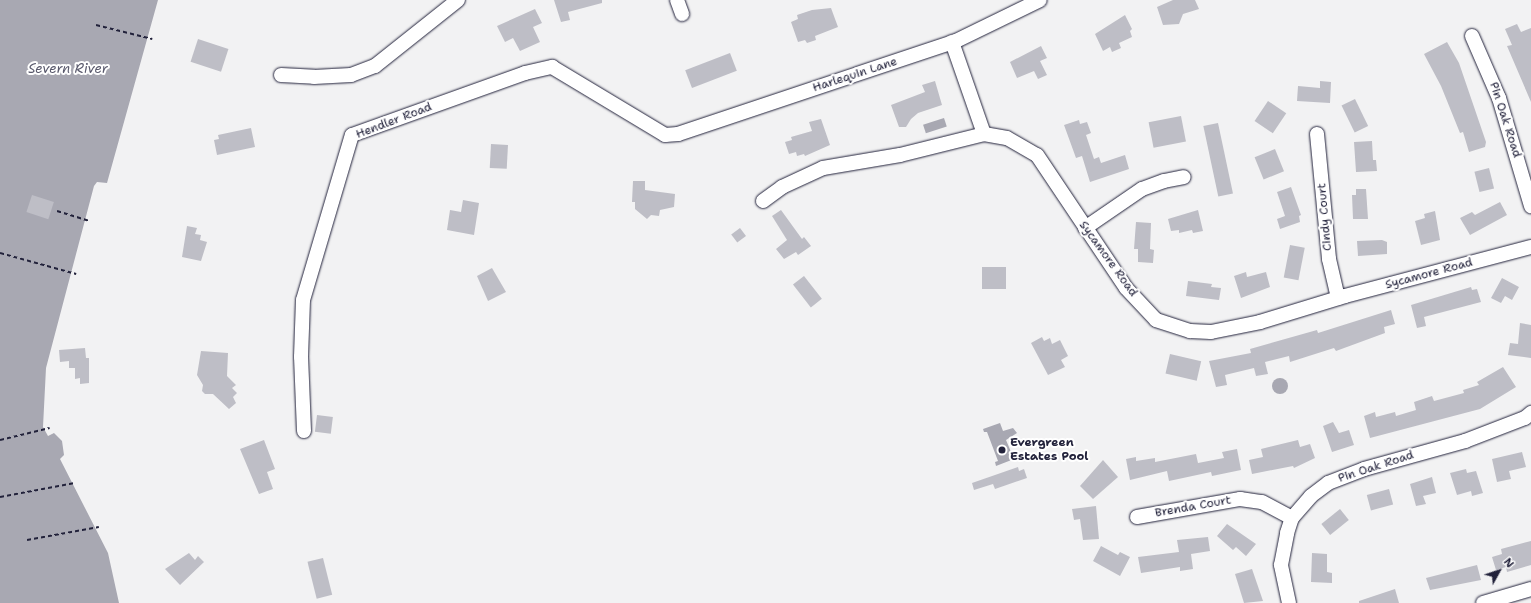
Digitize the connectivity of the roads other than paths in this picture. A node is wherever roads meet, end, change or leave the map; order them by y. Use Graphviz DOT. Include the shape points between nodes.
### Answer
graph roads {
  1 [pos="458,0"];
  2 [pos="677,0"];
  3 [pos="1040,0"];
  4 [pos="682,14"];
  5 [pos="1472,36"];
  6 [pos="952,42"];
  7 [pos="281,75"];
  8 [pos="984,134"];
  9 [pos="1316,134"];
  10 [pos="665,135"];
  11 [pos="1184,177"];
  12 [pos="763,201"];
  13 [pos="1531,206"];
  14 [pos="1084,228"];
  15 [pos="1531,247"];
  16 [pos="1338,298"];
  17 [pos="1531,413"];
  18 [pos="304,431"];
  19 [pos="1138,517"];
  20 [pos="1292,518"];
  21 [pos="1531,589"];
  22 [pos="1290,603"];
  23 [pos="1483,603"];
  1 -- 7 [label="street" via="375,66 348,75"];
  2 -- 4 [label="street"];
  3 -- 6 [label="street, Harlequin Lane"];
  5 -- 13 [label="street, Pin Oak Road" via="1500,98"];
  6 -- 8 [label="street"];
  6 -- 10 [label="street, Harlequin Lane" via="693,129"];
  8 -- 12 [label="street, Sycamore Road" via="900,155 823,168 782,187"];
  8 -- 14 [label="street, Sycamore Road" via="1007,138 1026,146 1037,155"];
  9 -- 16 [label="street, Cindy Court" via="1329,259"];
  10 -- 18 [label="street, Hendler Road" via="552,67 524,73 352,135 303,300 301,357"];
  11 -- 14 [label="street" via="1142,189"];
  14 -- 16 [label="street, Sycamore Road" via="1126,288 1156,320 1190,331 1211,332 1253,323"];
  15 -- 16 [label="street, Sycamore Road"];
  17 -- 20 [label="street, Pin Oak Road" via="1525,418 1465,441 1364,469 1328,483 1311,496"];
  19 -- 20 [label="street, Brenda Court" via="1240,499 1262,502"];
  20 -- 22 [label="street, Pin Oak Road" via="1282,565"];
  21 -- 23 [label="street"];
}
